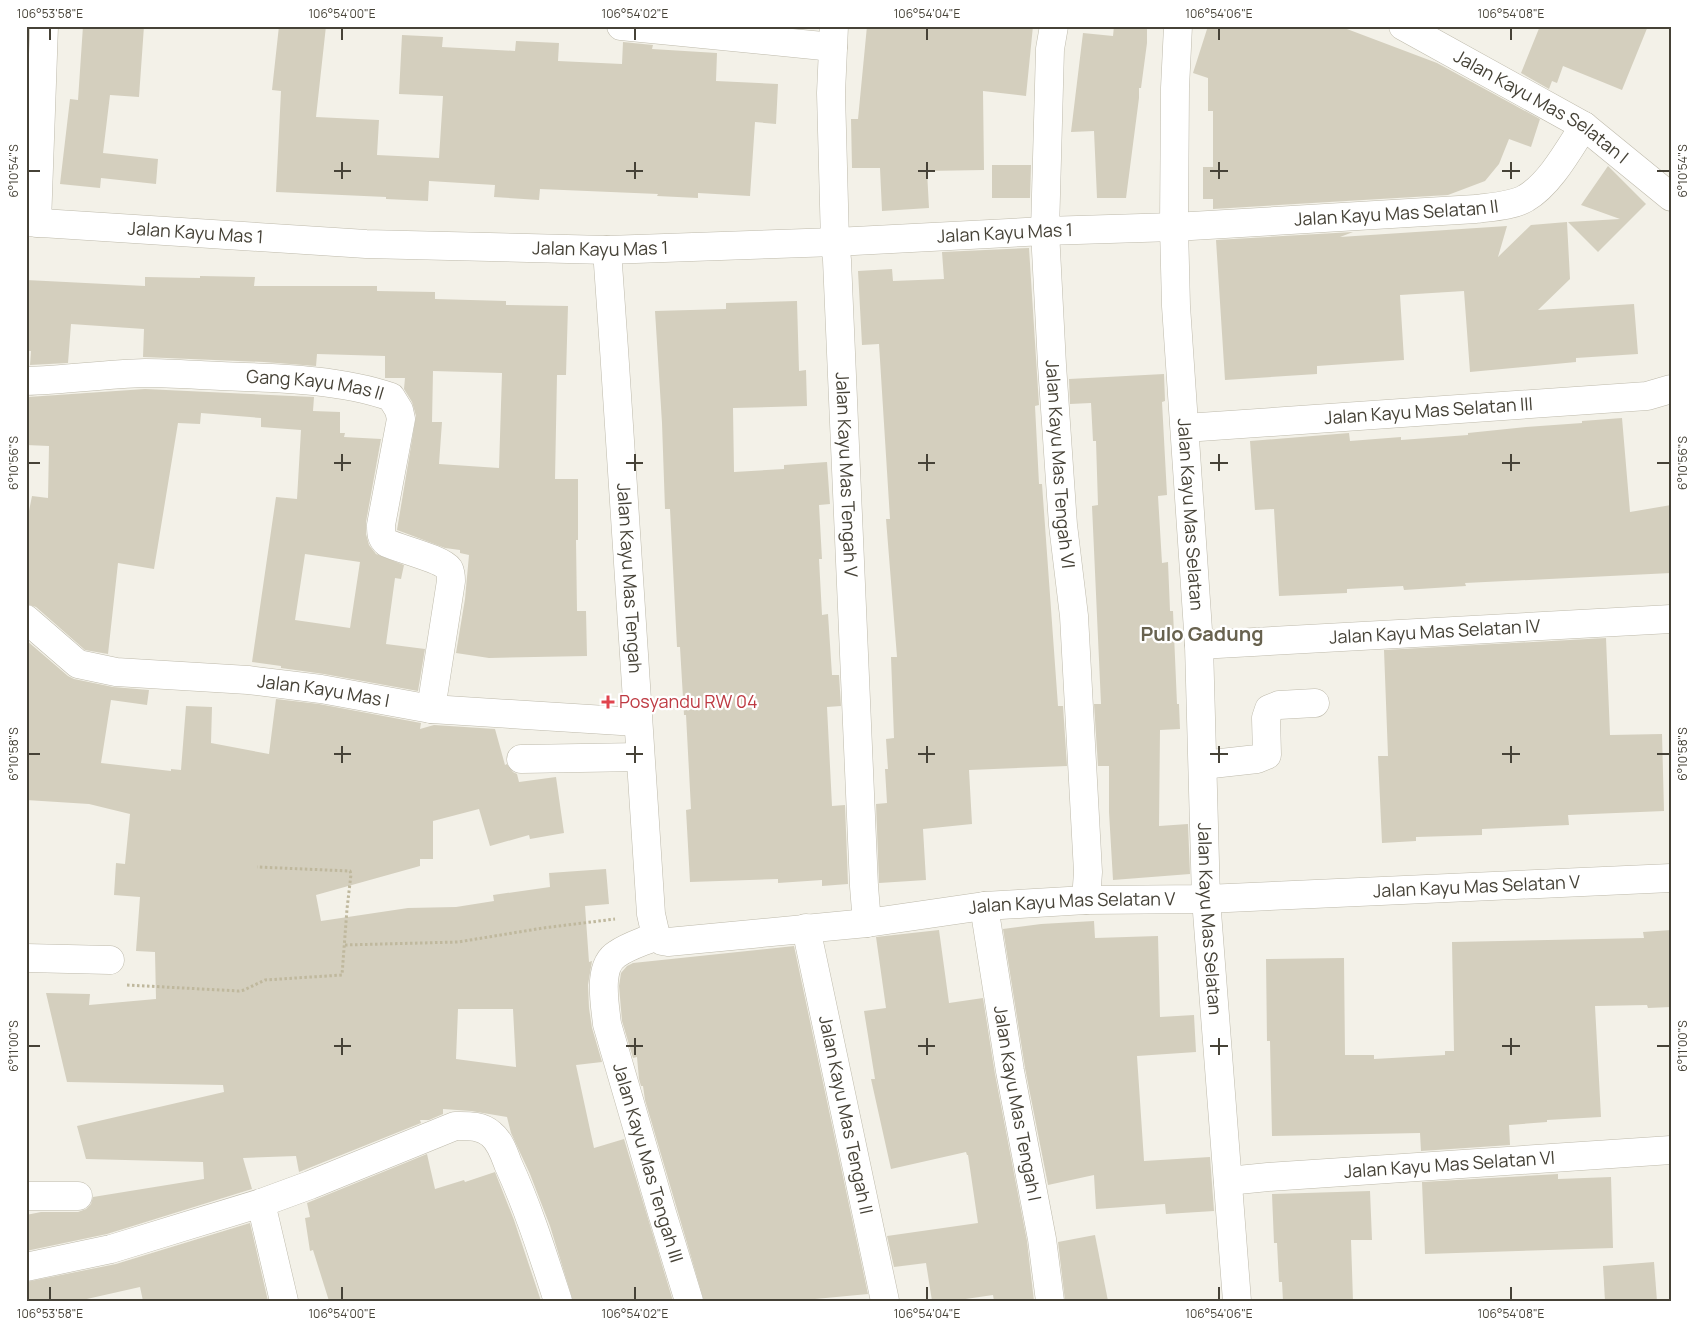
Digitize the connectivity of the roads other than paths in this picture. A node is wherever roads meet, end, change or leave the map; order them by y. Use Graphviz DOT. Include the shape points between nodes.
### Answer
graph roads {
  1 [pos="44,26"];
  2 [pos="621,26"];
  3 [pos="1054,26"];
  4 [pos="1178,26"];
  5 [pos="1403,26"];
  6 [pos="833,37"];
  7 [pos="1584,126"];
  8 [pos="1671,197"];
  9 [pos="32,222"];
  10 [pos="1174,227"];
  11 [pos="1046,231"];
  12 [pos="835,242"];
  13 [pos="608,250"];
  14 [pos="26,381"];
  15 [pos="1671,389"];
  16 [pos="1185,428"];
  17 [pos="26,619"];
  18 [pos="1671,619"];
  19 [pos="1199,645"];
  20 [pos="1315,703"];
  21 [pos="431,709"];
  22 [pos="638,722"];
  23 [pos="640,757"];
  24 [pos="521,759"];
  25 [pos="1203,764"];
  26 [pos="1671,878"];
  27 [pos="1206,899"];
  28 [pos="1086,900"];
  29 [pos="984,906"];
  30 [pos="867,923"];
  31 [pos="654,925"];
  32 [pos="806,928"];
  33 [pos="26,958"];
  34 [pos="110,960"];
  35 [pos="1671,1150"];
  36 [pos="1228,1181"];
  37 [pos="26,1196"];
  38 [pos="78,1196"];
  39 [pos="262,1203"];
  40 [pos="26,1267"];
  41 [pos="284,1301"];
  42 [pos="558,1301"];
  43 [pos="689,1301"];
  44 [pos="885,1301"];
  45 [pos="1050,1301"];
  46 [pos="1237,1301"];
  1 -- 9 [label="street"];
  2 -- 6 [label="street"];
  3 -- 11 [label="street, Jalan Kayu Mas Tengah VI" via="1050,50"];
  4 -- 10 [label="street, Jalan Kayu Mas Selatan"];
  5 -- 7 [label="street, Jalan Kayu Mas Selatan I"];
  6 -- 12 [label="street, Jalan Kayu Mas Tengah V" via="831,92"];
  7 -- 8 [label="street, Jalan Kayu Mas Selatan I"];
  7 -- 10 [label="street, Jalan Kayu Mas Selatan II" via="1542,184 1525,199 1499,206"];
  9 -- 13 [label="street, Jalan Kayu Mas 1" via="366,244"];
  10 -- 11 [label="street, Jalan Kayu Mas 1"];
  10 -- 16 [label="street, Jalan Kayu Mas Selatan"];
  11 -- 12 [label="street, Jalan Kayu Mas 1"];
  11 -- 28 [label="street, Jalan Kayu Mas Tengah VI" via="1063,525 1074,616 1088,872"];
  12 -- 13 [label="street, Jalan Kayu Mas 1"];
  12 -- 30 [label="street, Jalan Kayu Mas Tengah V"];
  13 -- 22 [label="street, Jalan Kayu Mas Tengah"];
  14 -- 21 [label="street, Gang Kayu Mas II" via="145,373 267,377 325,382 391,397 401,419 381,535 387,543 439,562 449,568 451,574"];
  15 -- 16 [label="street, Jalan Kayu Mas Selatan III" via="1647,396"];
  16 -- 19 [label="street, Jalan Kayu Mas Selatan"];
  17 -- 21 [label="street, Jalan Kayu Mas I" via="78,664 116,672 248,680 321,689"];
  18 -- 19 [label="street, Jalan Kayu Mas Selatan IV"];
  19 -- 25 [label="street, Jalan Kayu Mas Selatan"];
  20 -- 25 [label="street" via="1279,705 1269,709 1266,718 1267,755 1257,759"];
  21 -- 22 [label="street, Jalan Kayu Mas I"];
  22 -- 23 [label="street, Jalan Kayu Mas Tengah"];
  23 -- 24 [label="street"];
  23 -- 31 [label="street, Jalan Kayu Mas Tengah"];
  25 -- 27 [label="street, Jalan Kayu Mas Selatan"];
  26 -- 27 [label="street, Jalan Kayu Mas Selatan V"];
  27 -- 28 [label="street, Jalan Kayu Mas Selatan V"];
  27 -- 36 [label="street, Jalan Kayu Mas Selatan"];
  28 -- 29 [label="street, Jalan Kayu Mas Selatan V"];
  29 -- 30 [label="street, Jalan Kayu Mas Selatan V"];
  29 -- 45 [label="street, Jalan Kayu Mas Tengah I"];
  30 -- 32 [label="street, Jalan Kayu Mas Selatan V"];
  31 -- 32 [label="street, Jalan Kayu Mas Selatan V" via="662,940 668,942"];
  31 -- 43 [label="street, Jalan Kayu Mas Tengah III" via="608,962 604,971 605,1008"];
  32 -- 44 [label="street, Jalan Kayu Mas Tengah II"];
  33 -- 34 [label="street"];
  35 -- 36 [label="street, Jalan Kayu Mas Selatan VI"];
  36 -- 46 [label="street, Jalan Kayu Mas Selatan"];
  37 -- 38 [label="street"];
  39 -- 40 [label="street" via="111,1249"];
  39 -- 41 [label="street"];
  39 -- 42 [label="street" via="455,1126 482,1128 498,1141 514,1177"];
}
